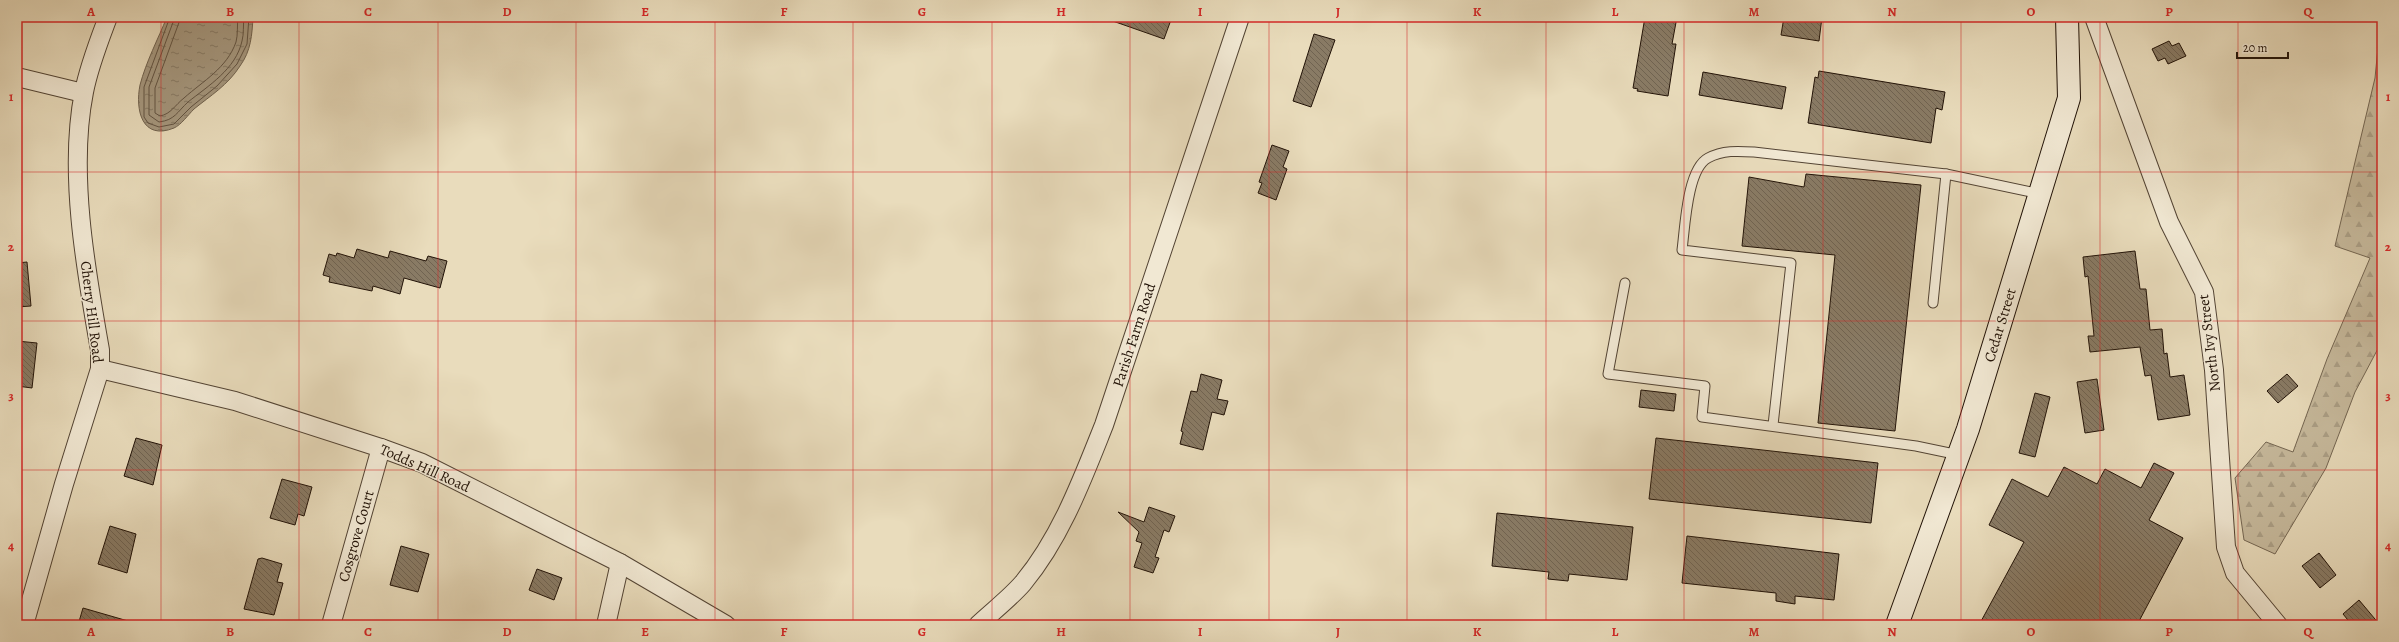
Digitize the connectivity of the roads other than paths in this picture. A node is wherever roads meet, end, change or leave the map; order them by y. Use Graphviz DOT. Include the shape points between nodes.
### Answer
graph roads {
  1 [pos="108,17"];
  2 [pos="1240,17"];
  3 [pos="2067,17"];
  4 [pos="2094,17"];
  5 [pos="17,77"];
  6 [pos="84,93"];
  7 [pos="1946,174"];
  8 [pos="2040,194"];
  9 [pos="1625,283"];
  10 [pos="1933,303"];
  11 [pos="100,369"];
  12 [pos="1773,425"];
  13 [pos="381,448"];
  14 [pos="1959,455"];
  15 [pos="620,563"];
  16 [pos="24,625"];
  17 [pos="331,625"];
  18 [pos="606,625"];
  19 [pos="726,625"];
  20 [pos="978,625"];
  21 [pos="1897,625"];
  22 [pos="2278,625"];
  1 -- 6 [label="street, Cherry Hill Road" via="91,64"];
  2 -- 20 [label="street, Parish Farm Road" via="1104,425 1080,484 1049,548 1022,584"];
  3 -- 8 [label="main road, Cedar Street" via="2069,98"];
  4 -- 22 [label="street, North Ivy Street" via="2169,222 2204,292 2214,370 2226,547 2235,573"];
  5 -- 6 [label="street"];
  6 -- 11 [label="street, Cherry Hill Road" via="79,188 82,233 100,350"];
  7 -- 8 [label="lane"];
  7 -- 10 [label="lane"];
  7 -- 12 [label="lane" via="1728,151 1707,158 1693,175 1682,250 1791,263"];
  8 -- 14 [label="main road, Cedar Street"];
  9 -- 12 [label="lane" via="1608,374 1705,386 1702,417"];
  11 -- 13 [label="street, Todds Hill Road" via="235,401"];
  11 -- 16 [label="street, Cherry Hill Road"];
  12 -- 14 [label="lane" via="1916,446"];
  13 -- 15 [label="street, Todds Hill Road" via="430,467"];
  13 -- 17 [label="street, Cosgrove Court"];
  14 -- 21 [label="main road, Cedar Street"];
  15 -- 18 [label="street"];
  15 -- 19 [label="street, Todds Hill Road"];
}
